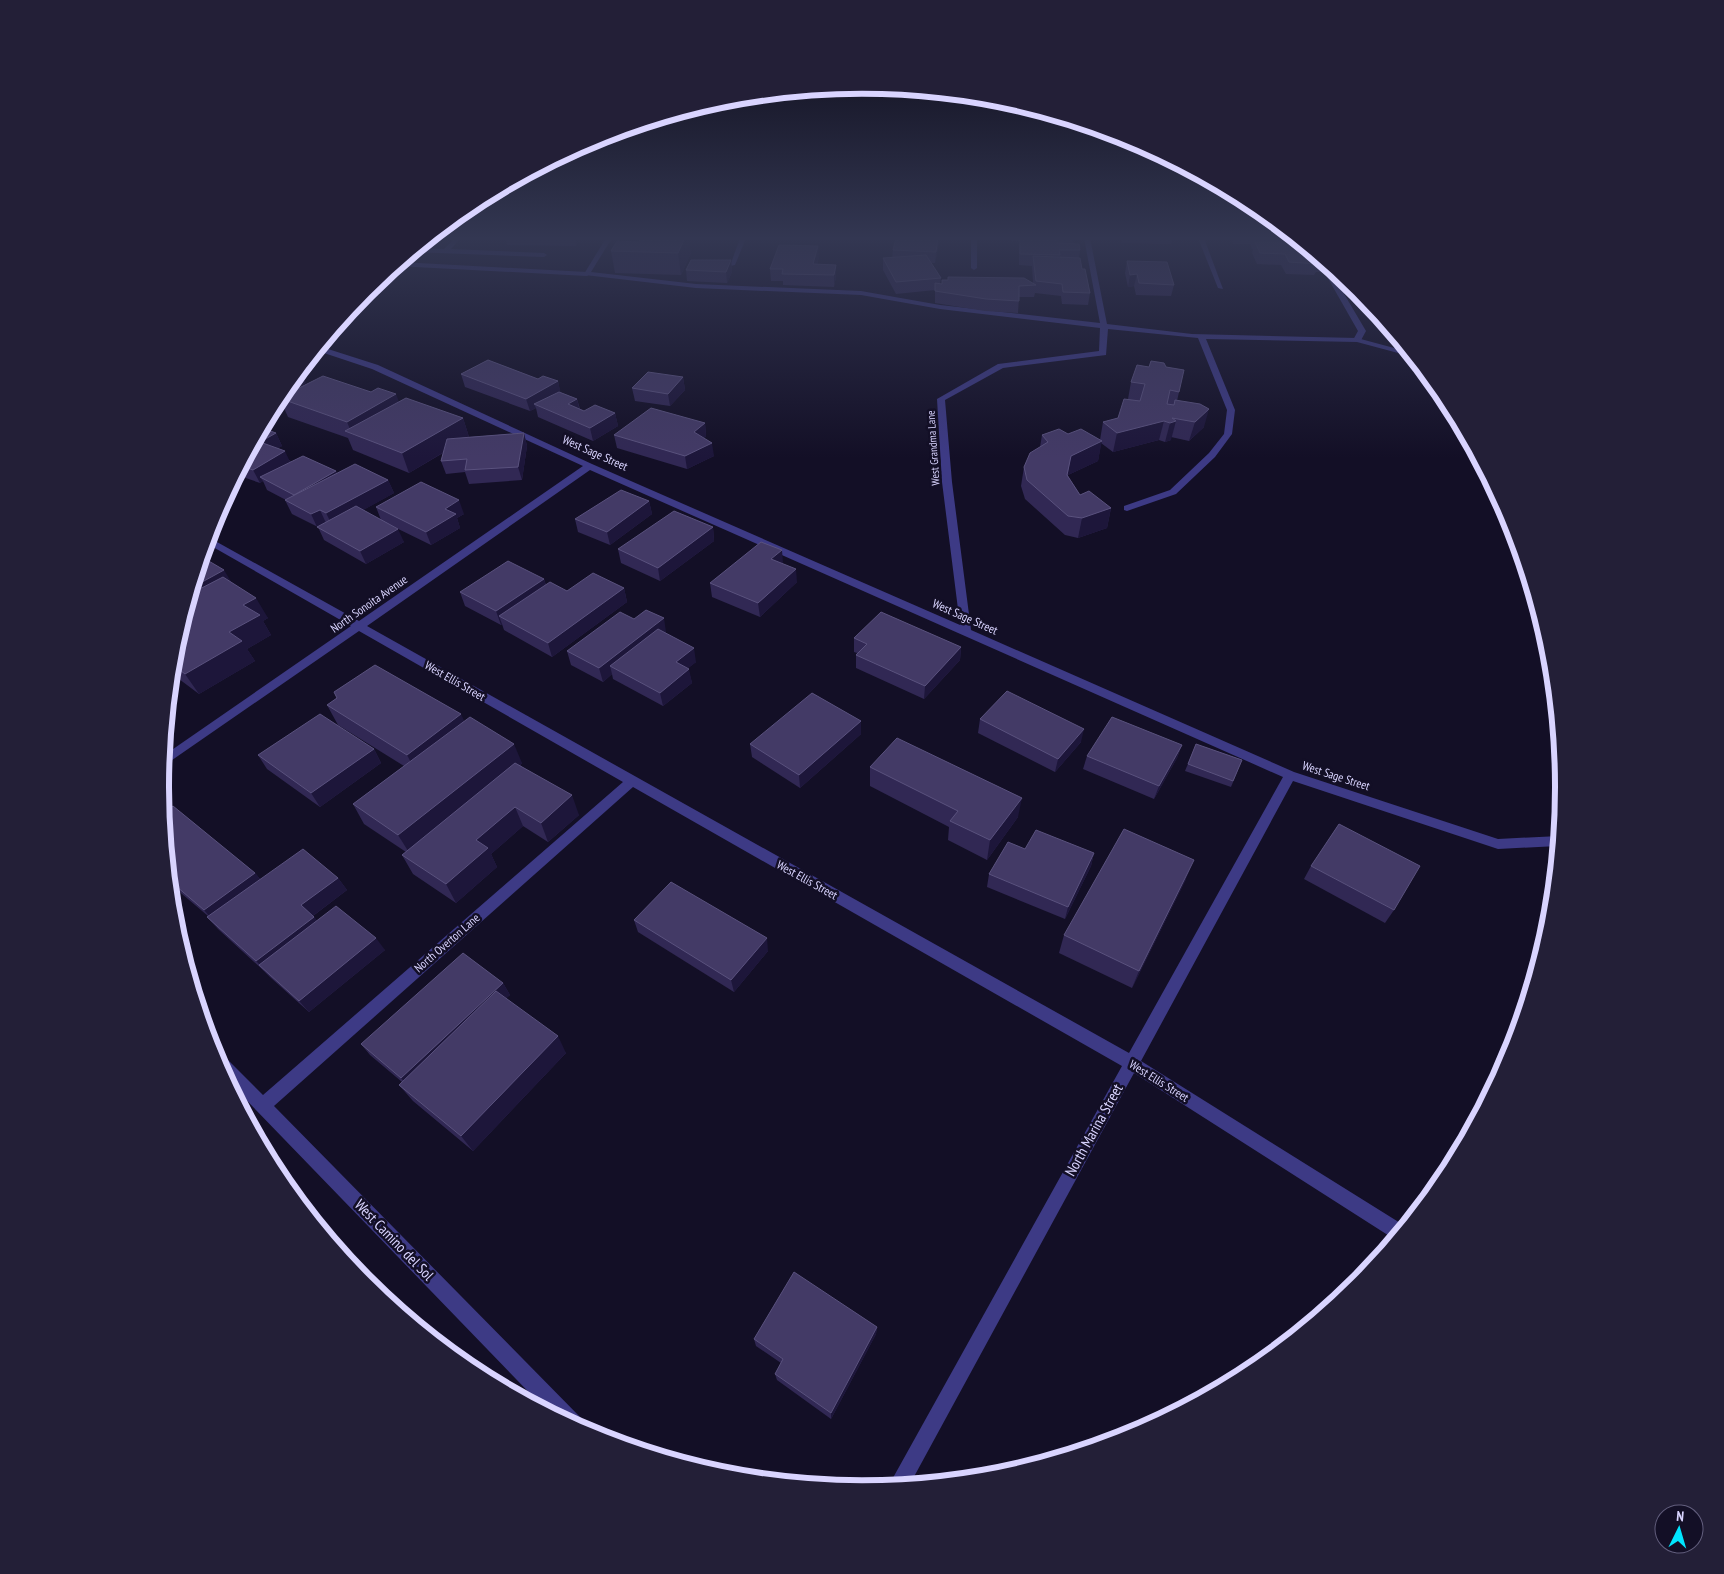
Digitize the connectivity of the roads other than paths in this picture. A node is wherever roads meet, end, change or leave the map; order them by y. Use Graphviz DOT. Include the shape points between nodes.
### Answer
graph roads {
  1 [pos="977,311"];
  2 [pos="1101,311"];
  3 [pos="1351,311"];
  4 [pos="1104,327"];
  5 [pos="1201,336"];
  6 [pos="1357,340"];
  7 [pos="324,351"];
  8 [pos="1402,352"];
  9 [pos="589,466"];
  10 [pos="1127,508"];
  11 [pos="214,544"];
  12 [pos="359,626"];
  13 [pos="966,632"];
  14 [pos="170,758"];
  15 [pos="1290,775"];
  16 [pos="632,781"];
  17 [pos="1553,841"];
  18 [pos="1131,1063"];
  19 [pos="231,1073"];
  20 [pos="263,1105"];
  21 [pos="1395,1230"];
  22 [pos="561,1412"];
  23 [pos="901,1479"];
  1 -- 4 [label="street"];
  2 -- 4 [label="street"];
  3 -- 6 [label="street" via="1362,331"];
  4 -- 5 [label="street"];
  4 -- 13 [label="street, West Grandma Lane" via="1103,353 1001,366 941,399 947,482"];
  5 -- 6 [label="street"];
  5 -- 10 [label="street" via="1231,410 1228,434 1212,455 1173,492"];
  6 -- 8 [label="street"];
  7 -- 9 [label="street, West Sage Street" via="375,367"];
  9 -- 12 [label="street, North Sonoita Avenue"];
  9 -- 13 [label="street, West Sage Street"];
  11 -- 12 [label="street, West Ellis Street"];
  12 -- 14 [label="street, North Sonoita Avenue"];
  12 -- 16 [label="street, West Ellis Street"];
  13 -- 15 [label="street, West Sage Street"];
  15 -- 17 [label="street, West Sage Street" via="1498,844"];
  15 -- 18 [label="street, North Marina Street"];
  16 -- 18 [label="street, West Ellis Street"];
  16 -- 20 [label="street, North Overton Lane"];
  18 -- 21 [label="street, West Ellis Street"];
  18 -- 23 [label="street, North Marina Street"];
  19 -- 20 [label="street, West Camino del Sol"];
  20 -- 22 [label="street, West Camino del Sol"];
}
